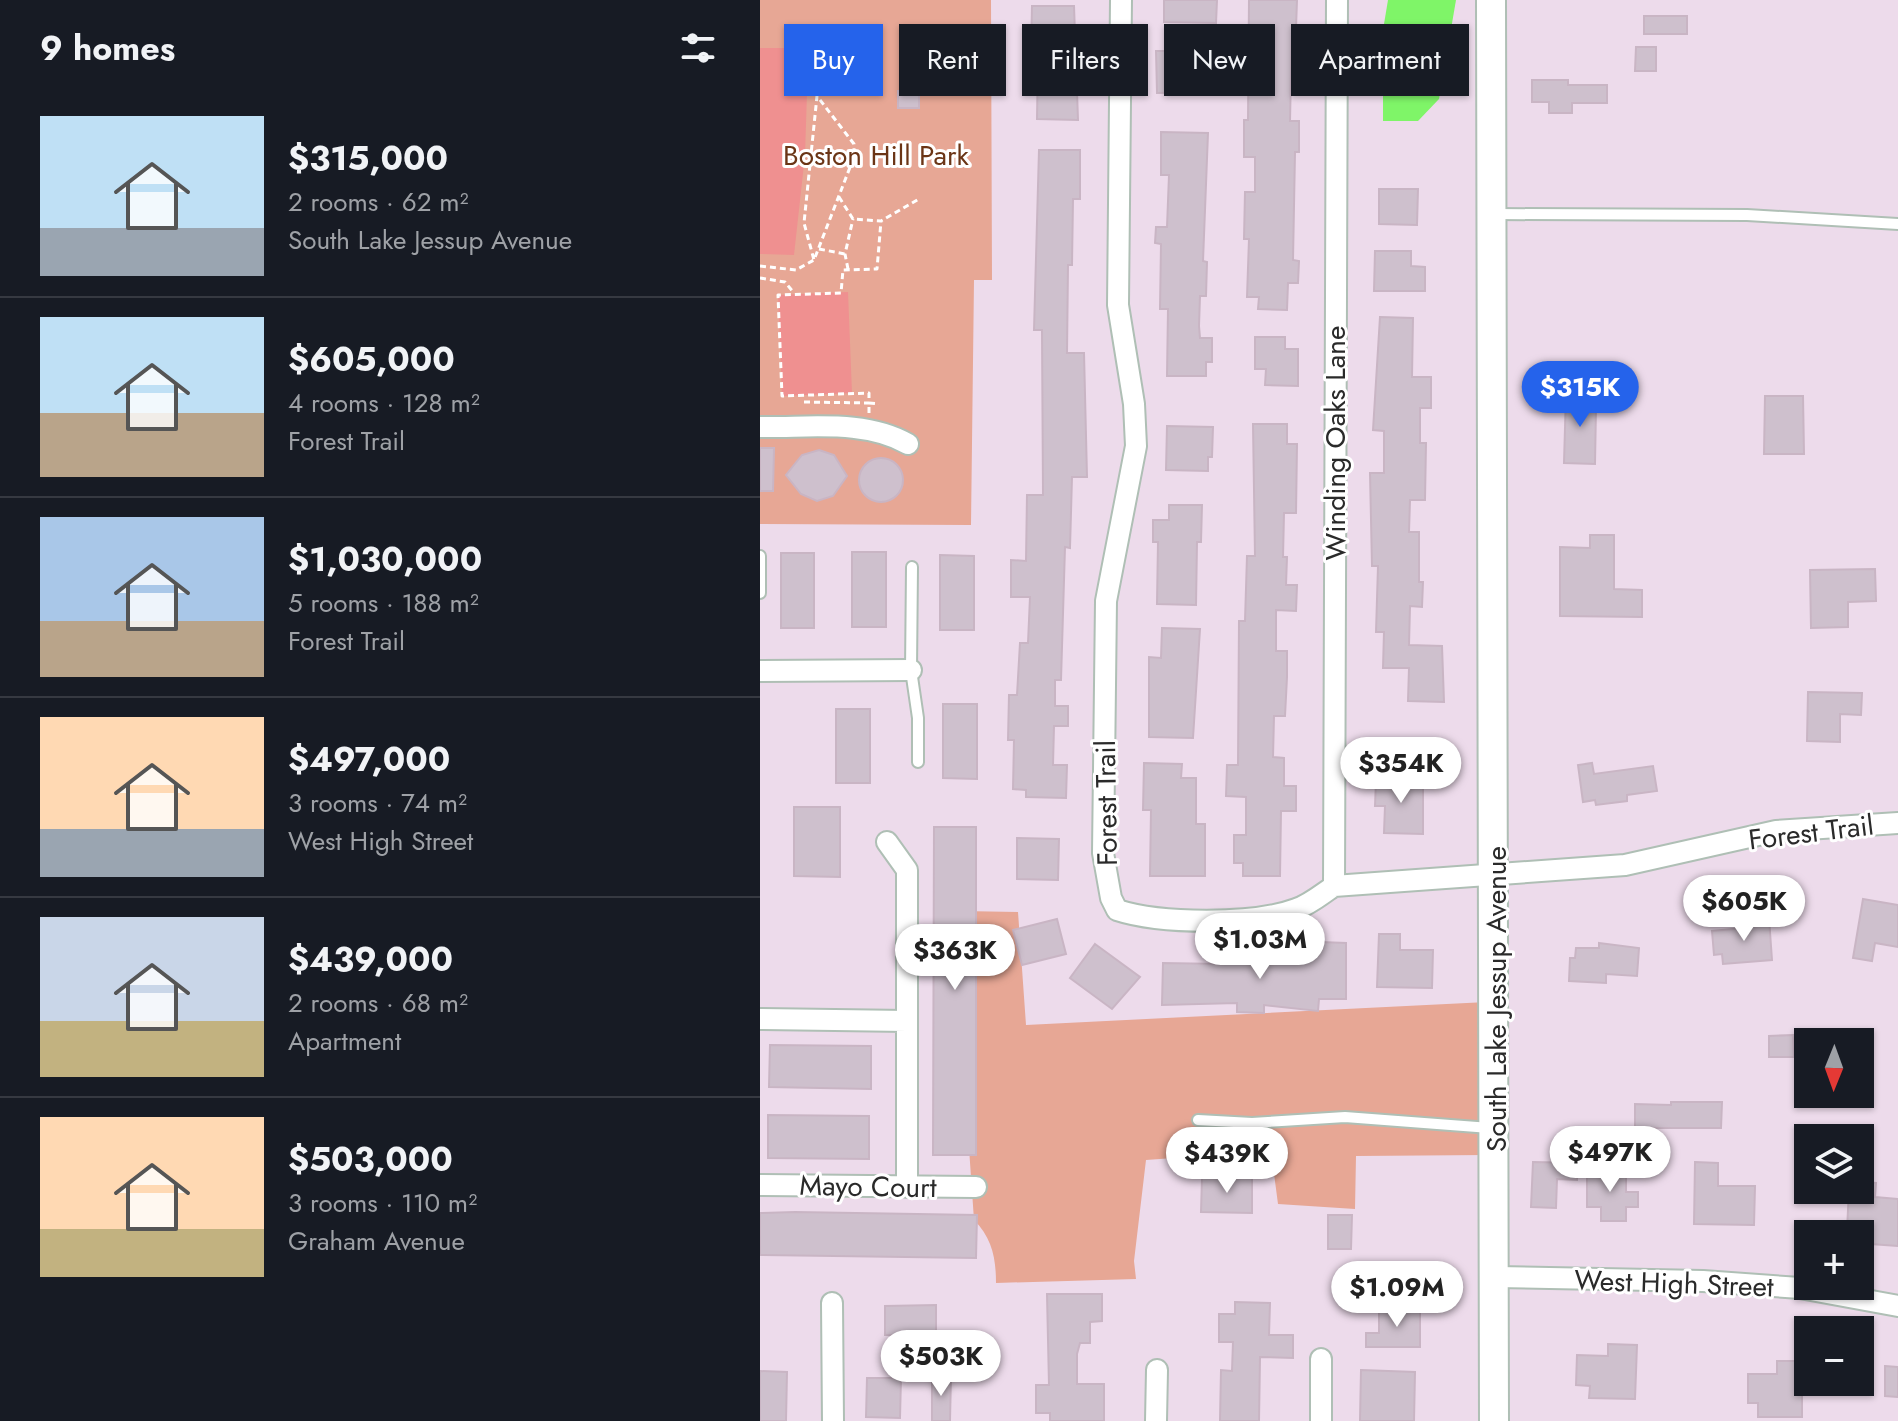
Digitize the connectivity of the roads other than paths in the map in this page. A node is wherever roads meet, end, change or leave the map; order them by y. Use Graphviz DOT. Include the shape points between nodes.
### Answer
graph roads {
  1 [pos="1121,0"];
  2 [pos="1337,0"];
  3 [pos="1491,0"];
  4 [pos="1492,214"];
  5 [pos="1898,224"];
  6 [pos="760,427"];
  7 [pos="908,444"];
  8 [pos="760,556"];
  9 [pos="912,567"];
  10 [pos="760,593"];
  11 [pos="911,670"];
  12 [pos="760,671"];
  13 [pos="918,762"];
  14 [pos="1898,823"];
  15 [pos="887,842"];
  16 [pos="1496,875"];
  17 [pos="1334,886"];
  18 [pos="760,1019"];
  19 [pos="907,1021"];
  20 [pos="1198,1120"];
  21 [pos="1496,1129"];
  22 [pos="760,1185"];
  23 [pos="907,1187"];
  24 [pos="976,1187"];
  25 [pos="1496,1277"];
  26 [pos="832,1303"];
  27 [pos="1898,1306"];
  28 [pos="1321,1359"];
  29 [pos="1157,1370"];
  30 [pos="833,1421"];
  31 [pos="1156,1421"];
  32 [pos="1321,1421"];
  33 [pos="1494,1421"];
  1 -- 17 [label="street, Forest Trail" via="1118,305 1136,446 1106,601 1103,853 1111,898 1117,910 1139,917 1225,919 1299,909"];
  2 -- 17 [label="street, Winding Oaks Lane"];
  3 -- 4 [label="street, South Lake Jessup Avenue"];
  4 -- 5 [label="lane" via="1747,215"];
  4 -- 16 [label="street, South Lake Jessup Avenue"];
  6 -- 7 [label="street" via="869,428"];
  8 -- 10 [label="lane"];
  9 -- 11 [label="lane"];
  11 -- 12 [label="street"];
  11 -- 13 [label="lane"];
  14 -- 16 [label="street, Forest Trail" via="1776,831 1625,865"];
  15 -- 19 [label="street" via="907,870"];
  16 -- 17 [label="street, Forest Trail"];
  16 -- 21 [label="street, South Lake Jessup Avenue"];
  18 -- 19 [label="street"];
  19 -- 23 [label="street"];
  20 -- 21 [label="lane" via="1252,1123 1345,1117"];
  21 -- 25 [label="street, South Lake Jessup Avenue"];
  22 -- 23 [label="street, Mayo Court"];
  23 -- 24 [label="street, Mayo Court"];
  25 -- 27 [label="street, West High Street" via="1703,1281 1800,1288"];
  25 -- 33 [label="street, South Lake Jessup Avenue"];
  26 -- 30 [label="street"];
  28 -- 32 [label="street"];
  29 -- 31 [label="street"];
}
